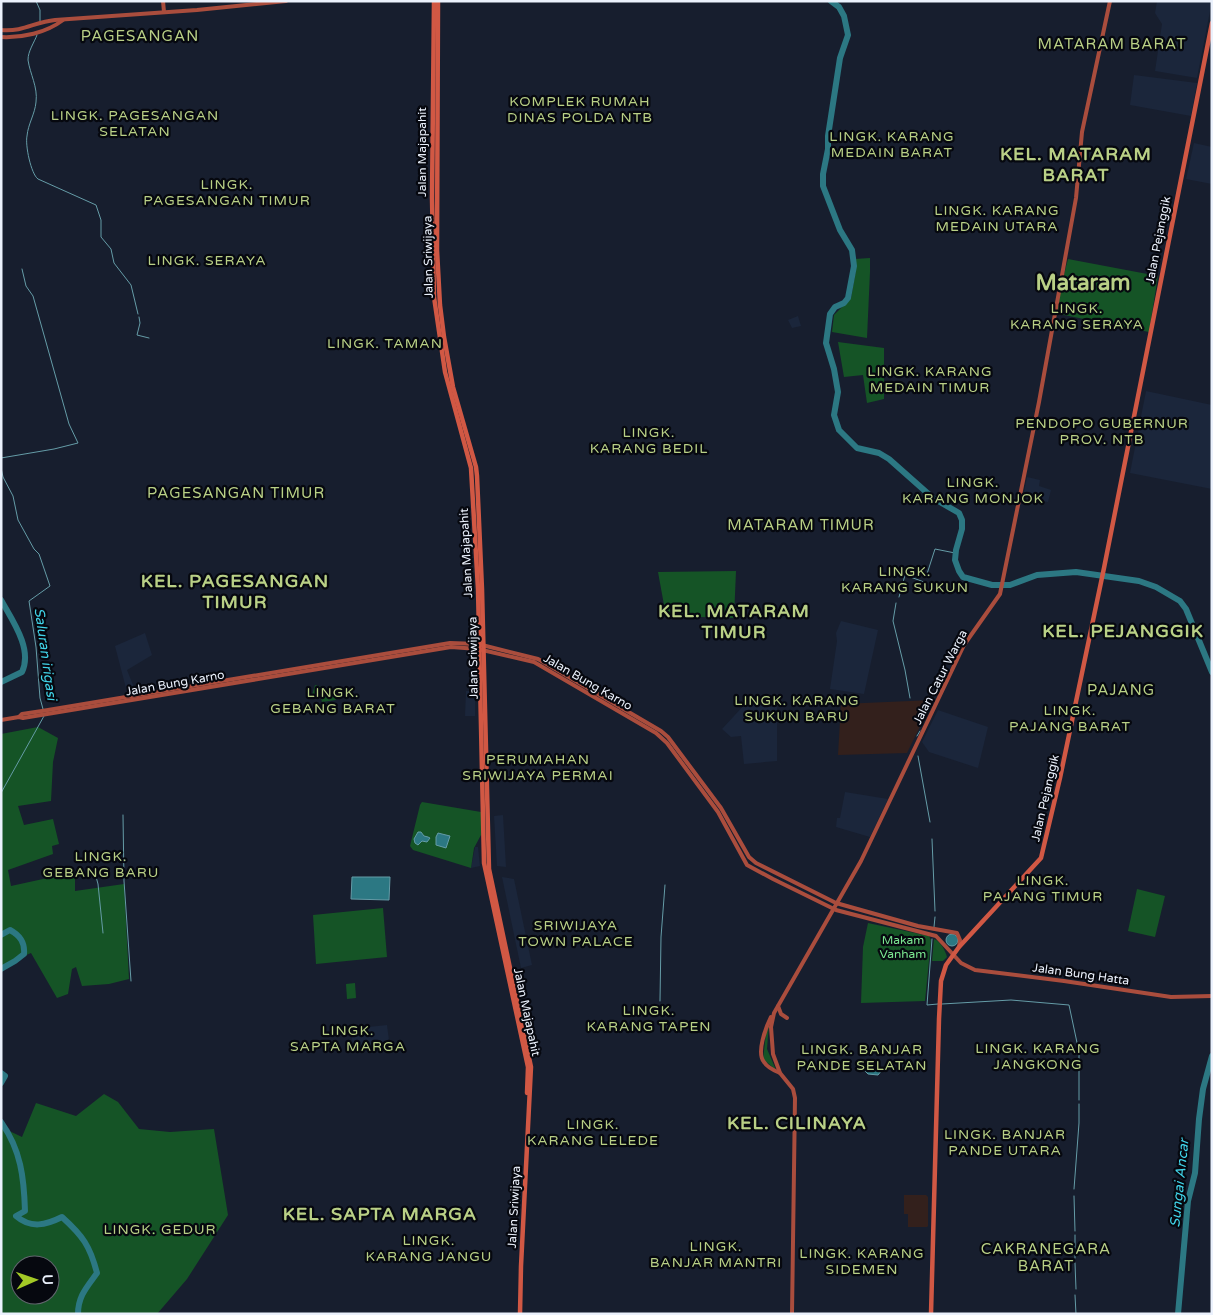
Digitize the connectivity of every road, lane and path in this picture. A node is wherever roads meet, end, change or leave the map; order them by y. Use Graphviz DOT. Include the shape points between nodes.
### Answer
graph roads {
  1 [pos="163,1"];
  2 [pos="286,1"];
  3 [pos="434,1"];
  4 [pos="438,1"];
  5 [pos="1110,1"];
  6 [pos="164,12"];
  7 [pos="63,20"];
  8 [pos="1212,23"];
  9 [pos="1,30"];
  10 [pos="1,37"];
  11 [pos="436,66"];
  12 [pos="481,647"];
  13 [pos="1,720"];
  14 [pos="485,799"];
  15 [pos="713,801"];
  16 [pos="738,839"];
  17 [pos="734,842"];
  18 [pos="762,866"];
  19 [pos="759,872"];
  20 [pos="836,903"];
  21 [pos="834,909"];
  22 [pos="886,917"];
  23 [pos="884,923"];
  24 [pos="960,946"];
  25 [pos="954,954"];
  26 [pos="1212,996"];
  27 [pos="778,1006"];
  28 [pos="774,1013"];
  29 [pos="787,1018"];
  30 [pos="780,1073"];
  31 [pos="528,1104"];
  32 [pos="520,1314"];
  33 [pos="792,1314"];
  34 [pos="931,1314"];
  1 -- 6 [label="main road"];
  2 -- 6 [label="main road"];
  3 -- 11 [label="main road"];
  4 -- 11 [label="main road, Jalan Sriwijaya"];
  5 -- 20 [label="main road, Jalan Catur Warga" via="1082,132 1076,198 1000,594 964,646 865,852"];
  6 -- 7 [label="main road"];
  7 -- 9 [label="main road" via="19,31"];
  7 -- 10 [label="main road" via="35,33"];
  8 -- 24 [label="main road, Jalan Pejanggik" via="1104,568 1041,860"];
  11 -- 12 [label="main road, Jalan Sriwijaya" via="440,305 453,387 476,467"];
  12 -- 13 [label="main road, Jalan Bung Karno" via="404,652"];
  12 -- 14 [label="main road, Jalan Sriwijaya"];
  12 -- 15 [label="main road, Jalan Bung Karno" via="540,662 668,736"];
  14 -- 31 [label="main road, Jalan Majapahit" via="484,862 500,924 528,1067"];
  15 -- 16 [label="main road"];
  15 -- 17 [label="main road"];
  16 -- 17 [label="main road"];
  16 -- 18 [label="main road" via="752,860"];
  17 -- 19 [label="main road" via="747,865"];
  18 -- 19 [label="main road"];
  18 -- 20 [label="main road"];
  19 -- 21 [label="main road"];
  20 -- 21 [label="main road, Jalan Catur Warga"];
  20 -- 22 [label="main road"];
  21 -- 23 [label="main road"];
  21 -- 27 [label="main road, Jalan Catur Warga"];
  22 -- 23 [label="main road"];
  22 -- 24 [label="main road" via="957,933"];
  23 -- 25 [label="main road, Jalan Bung Hatta" via="936,936"];
  24 -- 25 [label="main road, Jalan Pejanggik"];
  25 -- 26 [label="main road, Jalan Bung Hatta" via="965,965 979,970 1171,997"];
  25 -- 34 [label="main road, Jalan Pejanggik" via="941,976 939,1004"];
  27 -- 28 [label="main road, Jalan Catur Warga"];
  27 -- 29 [label="main road"];
  28 -- 30 [label="main road" via="772,1050"];
  28 -- 30 [label="main road, Jalan Catur Warga" via="763,1039 761,1054 763,1062"];
  30 -- 33 [label="main road" via="794,1093"];
  31 -- 32 [label="main road, Jalan Sriwijaya"];
}
